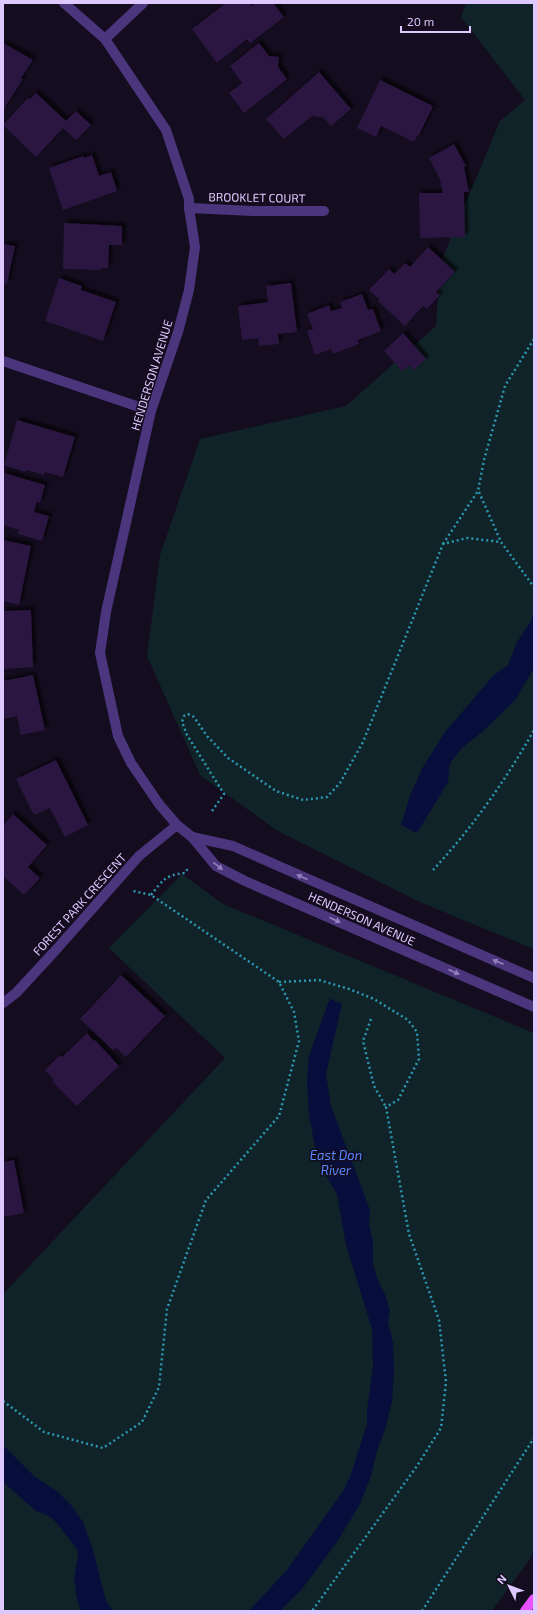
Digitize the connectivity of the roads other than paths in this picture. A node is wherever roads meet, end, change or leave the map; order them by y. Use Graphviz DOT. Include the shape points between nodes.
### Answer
graph roads {
  1 [pos="64,3"];
  2 [pos="143,3"];
  3 [pos="105,39"];
  4 [pos="189,208"];
  5 [pos="324,211"];
  6 [pos="3,361"];
  7 [pos="151,411"];
  8 [pos="177,825"];
  9 [pos="192,837"];
  10 [pos="534,978"];
  11 [pos="3,1002"];
  12 [pos="534,1007"];
  13 [pos="534,1599"];
  14 [pos="525,1611"];
  1 -- 3 [label="street, HENDERSON AVENUE"];
  2 -- 3 [label="street"];
  3 -- 4 [label="street, HENDERSON AVENUE" via="166,130"];
  4 -- 5 [label="street, BROOKLET COURT"];
  4 -- 7 [label="street, HENDERSON AVENUE" via="195,247 189,290 178,332"];
  6 -- 7 [label="street"];
  7 -- 8 [label="street, HENDERSON AVENUE" via="106,612 100,653 118,736 131,763"];
  8 -- 9 [label="street, HENDERSON AVENUE"];
  8 -- 11 [label="street, FOREST PARK CRESCENT" via="139,856 16,993"];
  10 -- 9 [label="street, HENDERSON AVENUE, one-way" via="233,846"];
  9 -- 12 [label="street, HENDERSON AVENUE, one-way" via="216,866 245,881"];
  13 -- 14 [label="main road"];
}
